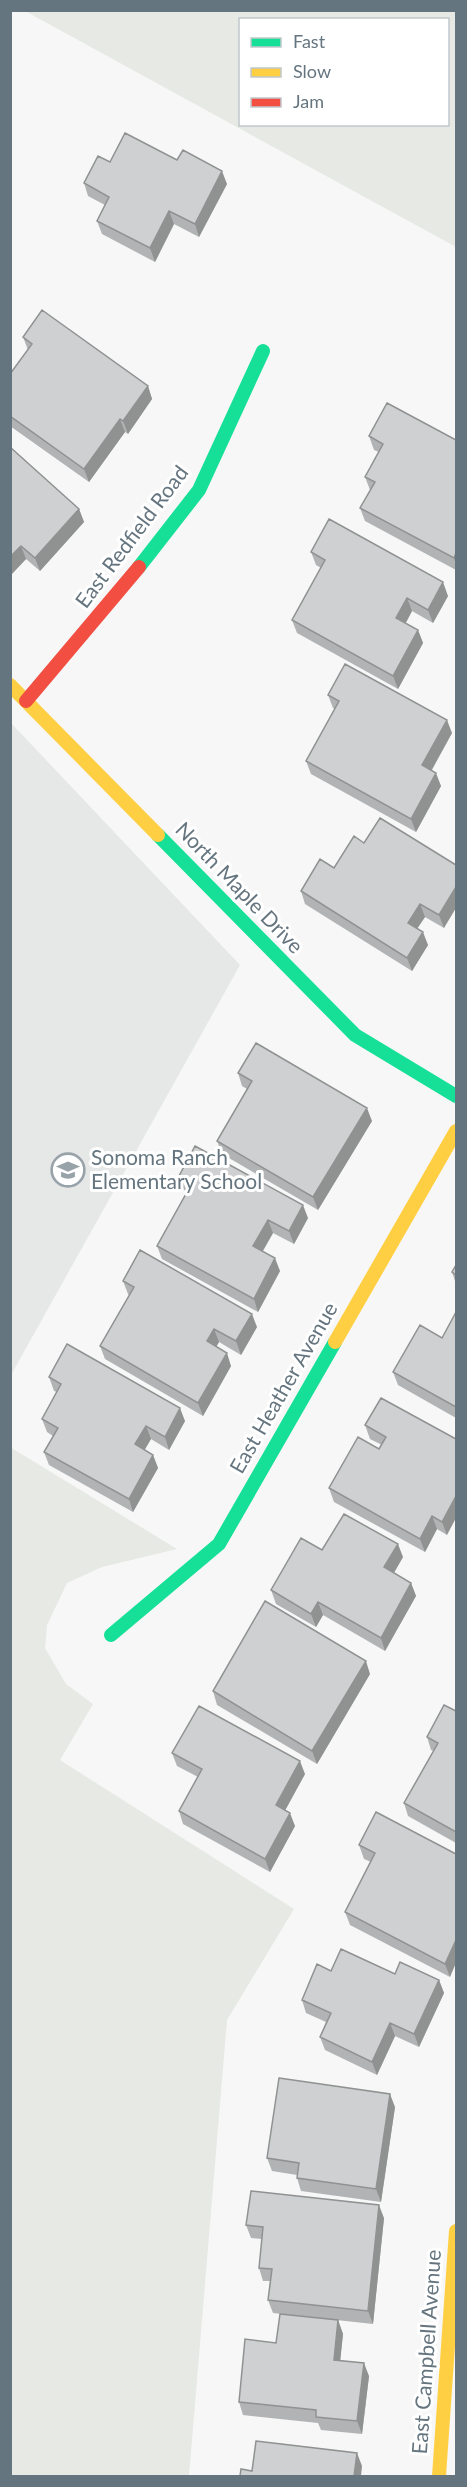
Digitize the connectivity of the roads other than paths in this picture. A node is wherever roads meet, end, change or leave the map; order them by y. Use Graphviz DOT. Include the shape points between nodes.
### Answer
graph roads {
  1 [pos="263,351"];
  2 [pos="10,685"];
  3 [pos="26,701"];
  4 [pos="456,1096"];
  5 [pos="456,1131"];
  6 [pos="111,1635"];
  7 [pos="456,2231"];
  8 [pos="439,2476"];
  1 -- 3 [label="street, East Redfield Road" via="200,490"];
  2 -- 3 [label="street, North Maple Drive"];
  3 -- 4 [label="street, North Maple Drive" via="355,1035"];
  5 -- 6 [label="street, East Heather Avenue" via="219,1544"];
  7 -- 8 [label="street, East Campbell Avenue"];
}
